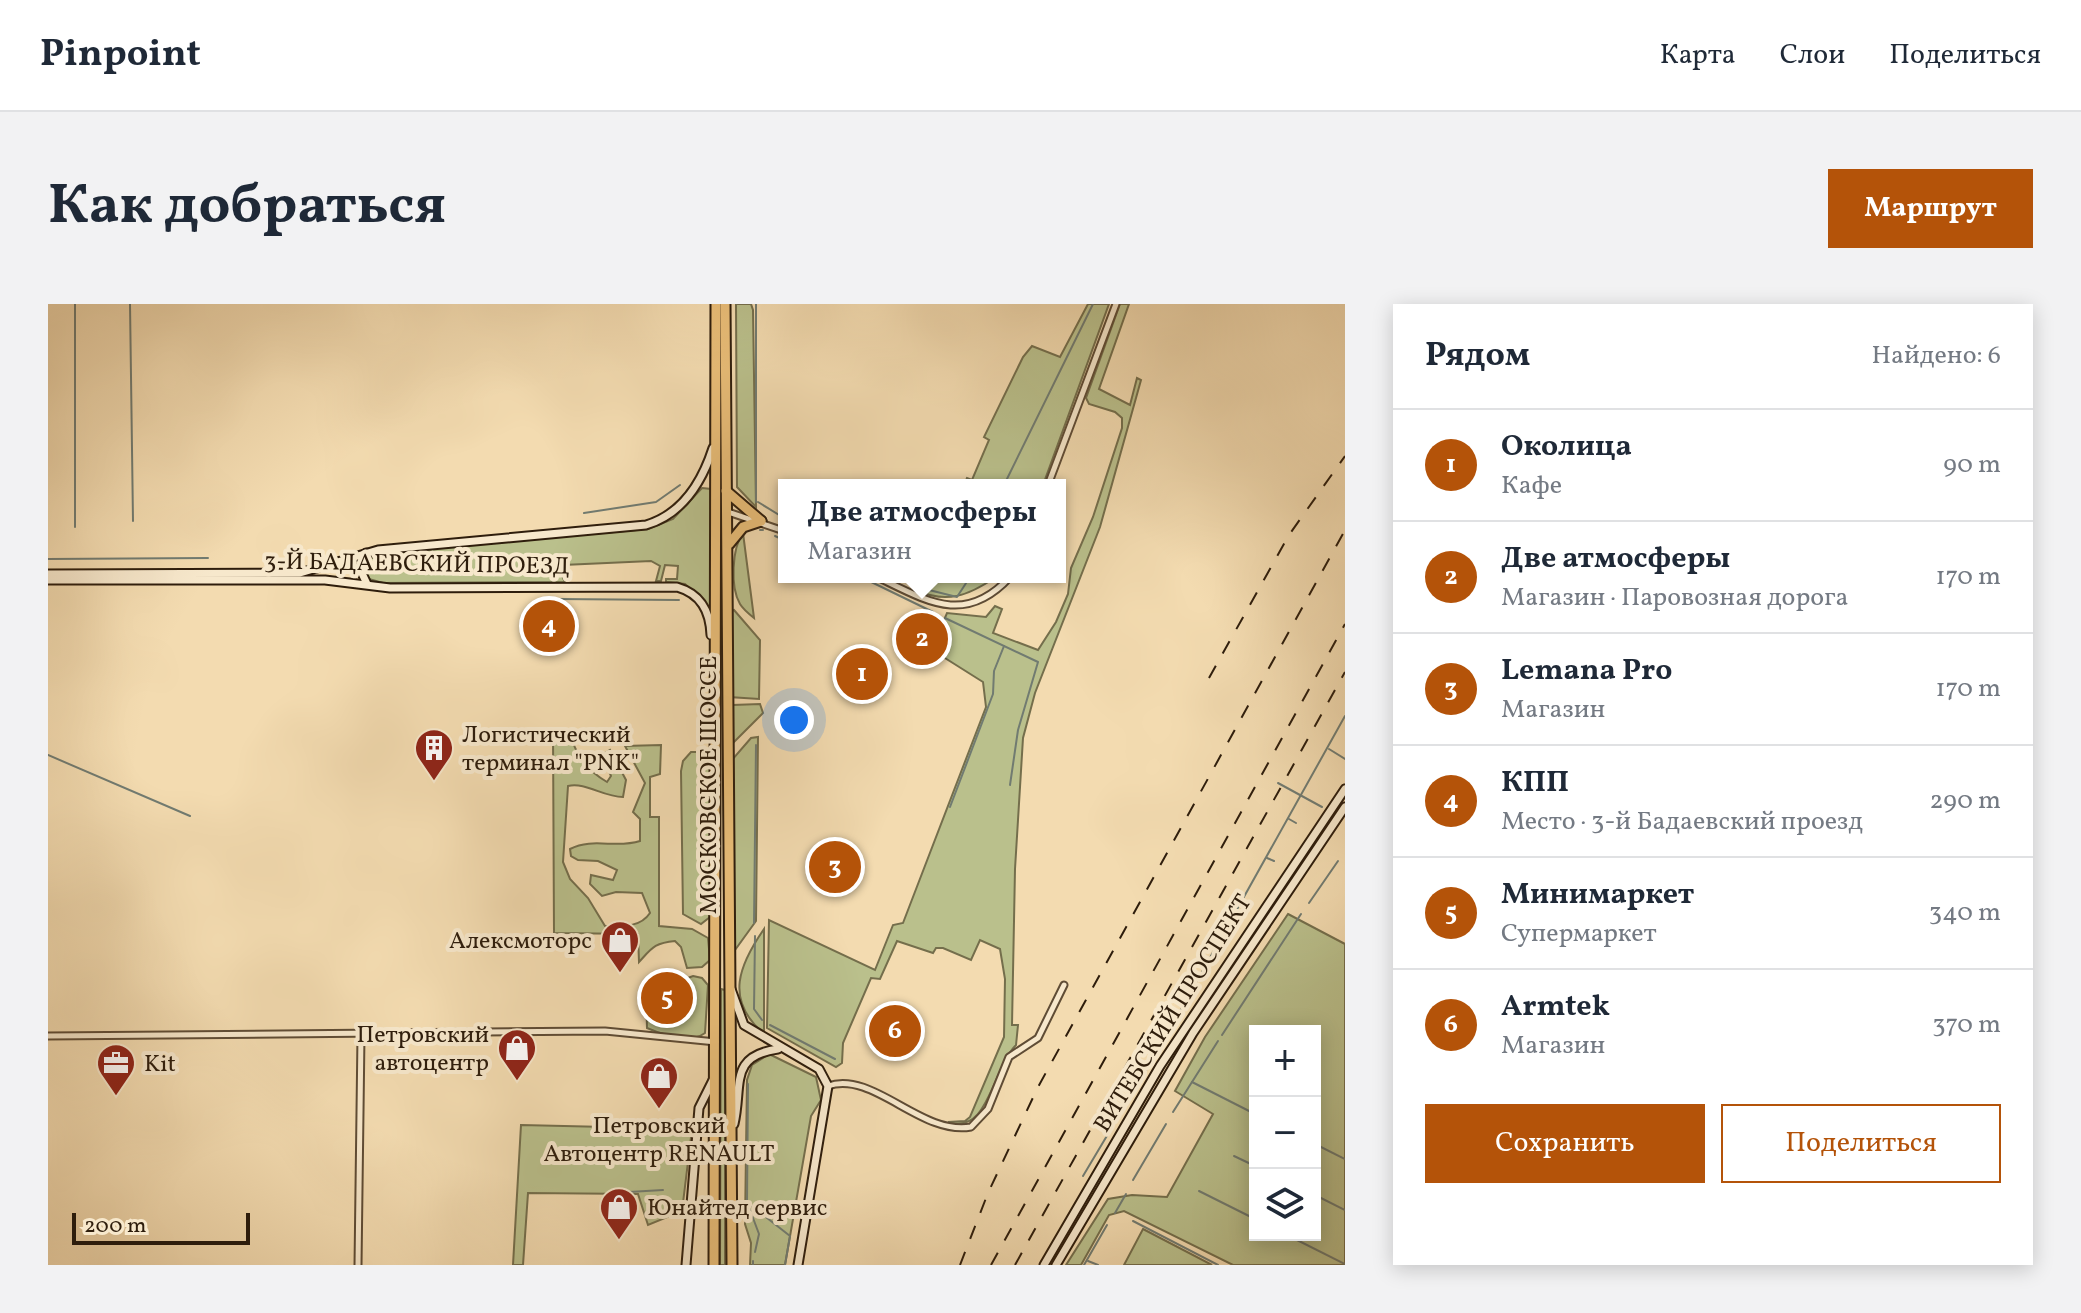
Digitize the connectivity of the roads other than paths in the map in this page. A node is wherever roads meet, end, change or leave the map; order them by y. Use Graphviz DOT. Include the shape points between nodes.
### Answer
graph roads {
  1 [pos="716,304"];
  2 [pos="725,304"];
  3 [pos="1116,304"];
  4 [pos="716,439"];
  5 [pos="1050,479"];
  6 [pos="726,491"];
  7 [pos="721,511"];
  8 [pos="761,521"];
  9 [pos="778,528"];
  10 [pos="727,547"];
  11 [pos="366,553"];
  12 [pos="48,577"];
  13 [pos="890,583"];
  14 [pos="1002,583"];
  15 [pos="367,585"];
  16 [pos="716,678"];
  17 [pos="1345,789"];
  18 [pos="1345,807"];
  19 [pos="1064,985"];
  20 [pos="730,987"];
  21 [pos="361,1035"];
  22 [pos="48,1036"];
  23 [pos="717,1042"];
  24 [pos="780,1049"];
  25 [pos="716,1074"];
  26 [pos="828,1086"];
  27 [pos="733,1130"];
  28 [pos="358,1265"];
  29 [pos="686,1265"];
  30 [pos="714,1265"];
  31 [pos="732,1265"];
  32 [pos="798,1265"];
  33 [pos="1044,1265"];
  34 [pos="1056,1265"];
  1 -- 4 [label="highway, МОСКОВСКОЕ ШОССЕ"];
  2 -- 6 [label="highway, МОСКОВСКОЕ ШОССЕ"];
  3 -- 5 [label="street"];
  4 -- 7 [label="highway, МОСКОВСКОЕ ШОССЕ"];
  4 -- 11 [label="street, 3-Й БАДАЕВСКИЙ ПРОЕЗД" via="691,493 676,510 646,525"];
  6 -- 7 [label="highway, МОСКОВСКОЕ ШОССЕ"];
  6 -- 8 [label="highway"];
  7 -- 8 [label="street"];
  7 -- 10 [label="highway, МОСКОВСКОЕ ШОССЕ"];
  7 -- 16 [label="highway, МОСКОВСКОЕ ШОССЕ"];
  8 -- 9 [label="street"];
  8 -- 10 [label="highway" via="743,527"];
  10 -- 20 [label="highway, МОСКОВСКОЕ ШОССЕ"];
  11 -- 12 [label="street, 3-Й БАДАЕВСКИЙ ПРОЕЗД" via="300,573"];
  11 -- 15 [label="street" via="360,569"];
  12 -- 15 [label="street, 3-Й БАДАЕВСКИЙ ПРОЕЗД"];
  13 -- 14 [label="street" via="941,606 979,601"];
  15 -- 16 [label="street, 3-Й БАДАЕВСКИЙ ПРОЕЗД" via="677,587 699,599 709,614"];
  16 -- 23 [label="highway, МОСКОВСКОЕ ШОССЕ"];
  17 -- 33 [label="street, ВИТЕБСКИЙ ПРОСПЕКТ" via="1160,1066"];
  18 -- 34 [label="street, ВИТЕБСКИЙ ПРОСПЕКТ" via="1193,1033"];
  19 -- 26 [label="street" via="1038,1038 1009,1057 988,1109 971,1127 934,1123 857,1085"];
  20 -- 24 [label="street" via="744,1025"];
  20 -- 27 [label="highway, МОСКОВСКОЕ ШОССЕ"];
  21 -- 22 [label="street"];
  21 -- 23 [label="street" via="605,1031"];
  21 -- 28 [label="street"];
  23 -- 25 [label="highway, МОСКОВСКОЕ ШОССЕ"];
  24 -- 26 [label="street" via="819,1069"];
  24 -- 27 [label="street" via="746,1061"];
  25 -- 29 [label="street" via="699,1108"];
  25 -- 30 [label="highway, МОСКОВСКОЕ ШОССЕ"];
  26 -- 32 [label="street"];
  27 -- 31 [label="highway, МОСКОВСКОЕ ШОССЕ"];
}
